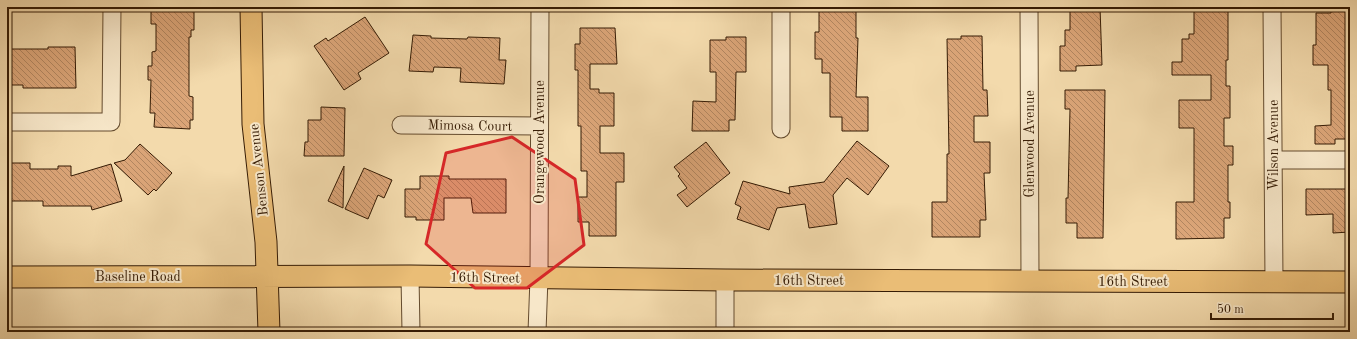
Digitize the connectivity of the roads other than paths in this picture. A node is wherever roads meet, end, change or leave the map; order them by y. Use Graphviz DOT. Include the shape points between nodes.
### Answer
graph roads {
  1 [pos="112,7"];
  2 [pos="251,7"];
  3 [pos="540,7"];
  4 [pos="781,7"];
  5 [pos="1029,7"];
  6 [pos="1272,7"];
  7 [pos="7,122"];
  8 [pos="401,124"];
  9 [pos="539,126"];
  10 [pos="781,129"];
  11 [pos="1273,160"];
  12 [pos="1350,160"];
  13 [pos="7,276"];
  14 [pos="268,276"];
  15 [pos="410,276"];
  16 [pos="539,278"];
  17 [pos="725,280"];
  18 [pos="1030,281"];
  19 [pos="1274,282"];
  20 [pos="1350,282"];
  21 [pos="269,332"];
  22 [pos="411,332"];
  23 [pos="537,332"];
  24 [pos="725,332"];
  1 -- 7 [label="street" via="111,122"];
  2 -- 14 [label="main road, Benson Avenue" via="253,124"];
  3 -- 9 [label="street, Orangewood Avenue"];
  4 -- 10 [label="street"];
  5 -- 18 [label="street, Glenwood Avenue"];
  6 -- 11 [label="street, Wilson Avenue"];
  8 -- 9 [label="street, Mimosa Court"];
  9 -- 16 [label="street, Orangewood Avenue"];
  11 -- 12 [label="street"];
  11 -- 19 [label="street, Wilson Avenue"];
  13 -- 14 [label="main road, Baseline Road"];
  14 -- 15 [label="main road, 16th Street"];
  14 -- 21 [label="main road, Benson Avenue"];
  15 -- 16 [label="main road, 16th Street"];
  15 -- 22 [label="street"];
  16 -- 17 [label="main road, 16th Street"];
  16 -- 23 [label="street, Orangewood Avenue"];
  17 -- 18 [label="main road, 16th Street"];
  17 -- 24 [label="street"];
  18 -- 19 [label="main road, 16th Street"];
  19 -- 20 [label="main road, 16th Street"];
}
